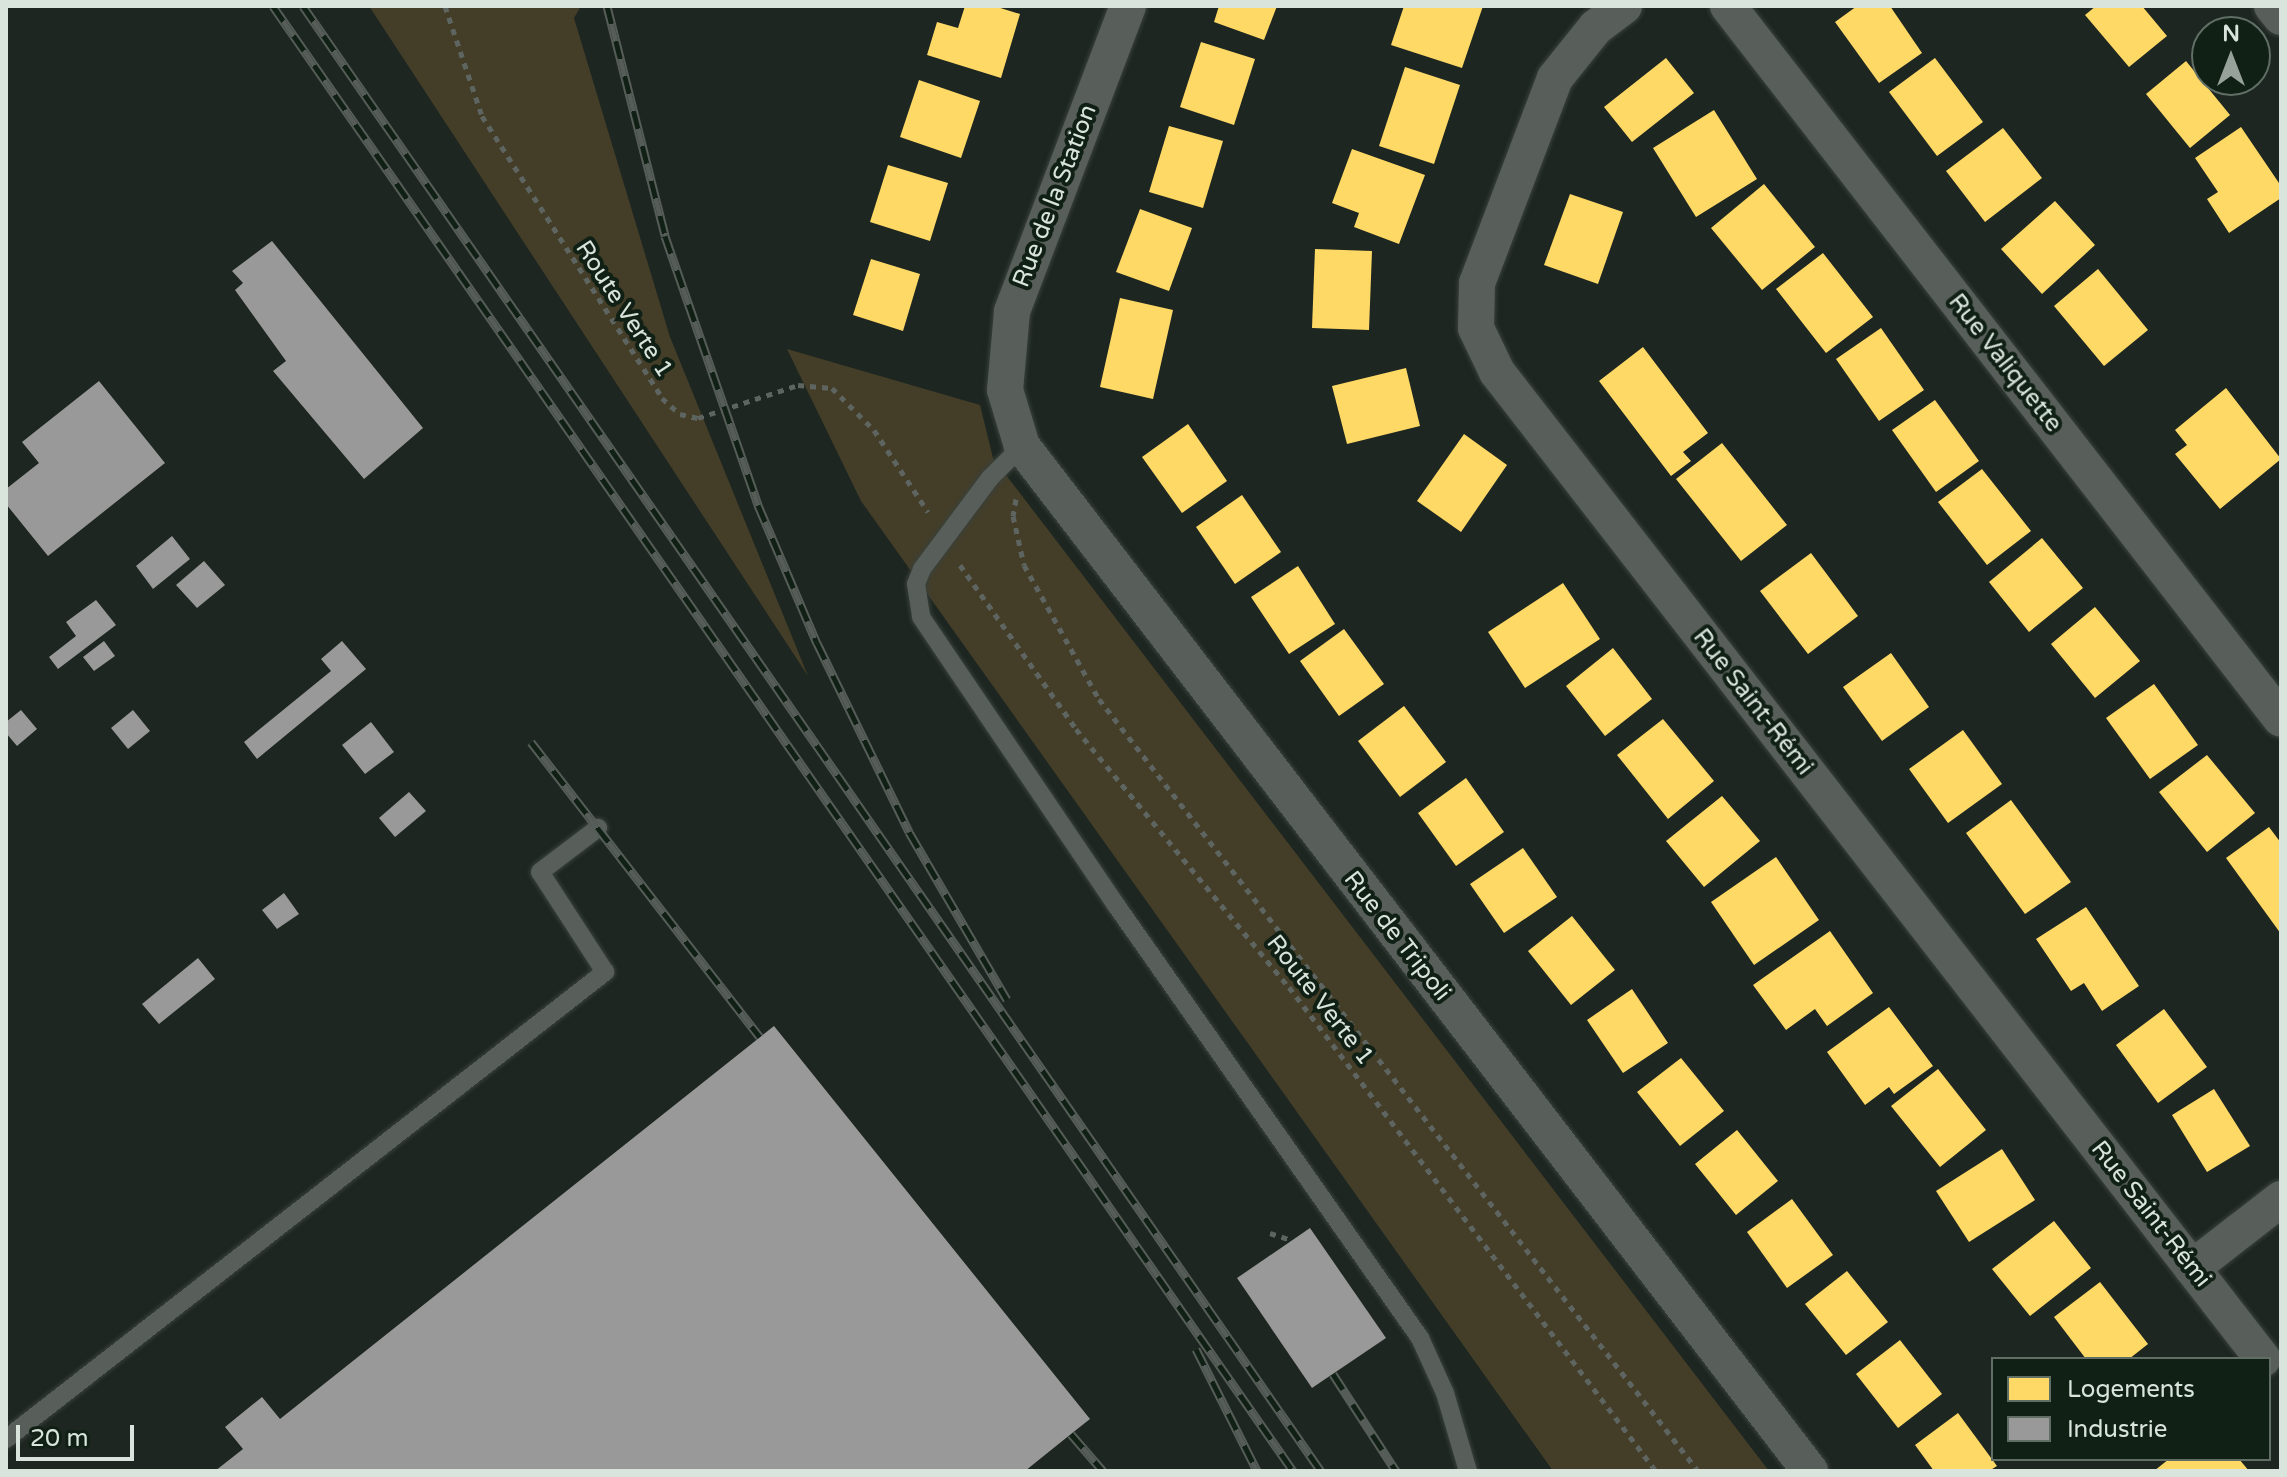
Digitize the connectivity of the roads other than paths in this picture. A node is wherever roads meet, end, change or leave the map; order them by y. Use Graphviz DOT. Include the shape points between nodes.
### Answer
graph roads {
  1 [pos="1128,6"];
  2 [pos="1624,6"];
  3 [pos="1728,6"];
  4 [pos="2272,6"];
  5 [pos="2281,17"];
  6 [pos="1005,390"];
  7 [pos="1030,459"];
  8 [pos="2281,719"];
  9 [pos="598,828"];
  10 [pos="2281,1199"];
  11 [pos="2192,1268"];
  12 [pos="2261,1357"];
  13 [pos="6,1439"];
  14 [pos="1468,1471"];
  15 [pos="1810,1471"];
  1 -- 6 [label="street, Rue de la Station" via="1018,292 1007,337"];
  2 -- 11 [label="street, Rue Saint-Rémi" via="1596,27 1555,78 1477,283 1476,328 1497,372"];
  3 -- 8 [label="street, Rue Valiquette"];
  4 -- 5 [label="street"];
  6 -- 7 [label="street, Rue de Tripoli"];
  7 -- 14 [label="lane" via="990,478 922,569 916,584 921,617 1098,880 1420,1338 1445,1393"];
  7 -- 15 [label="street, Rue de Tripoli"];
  9 -- 13 [label="lane" via="540,872 605,972"];
  10 -- 11 [label="street"];
  11 -- 12 [label="street, Rue Saint-Rémi"];
}
